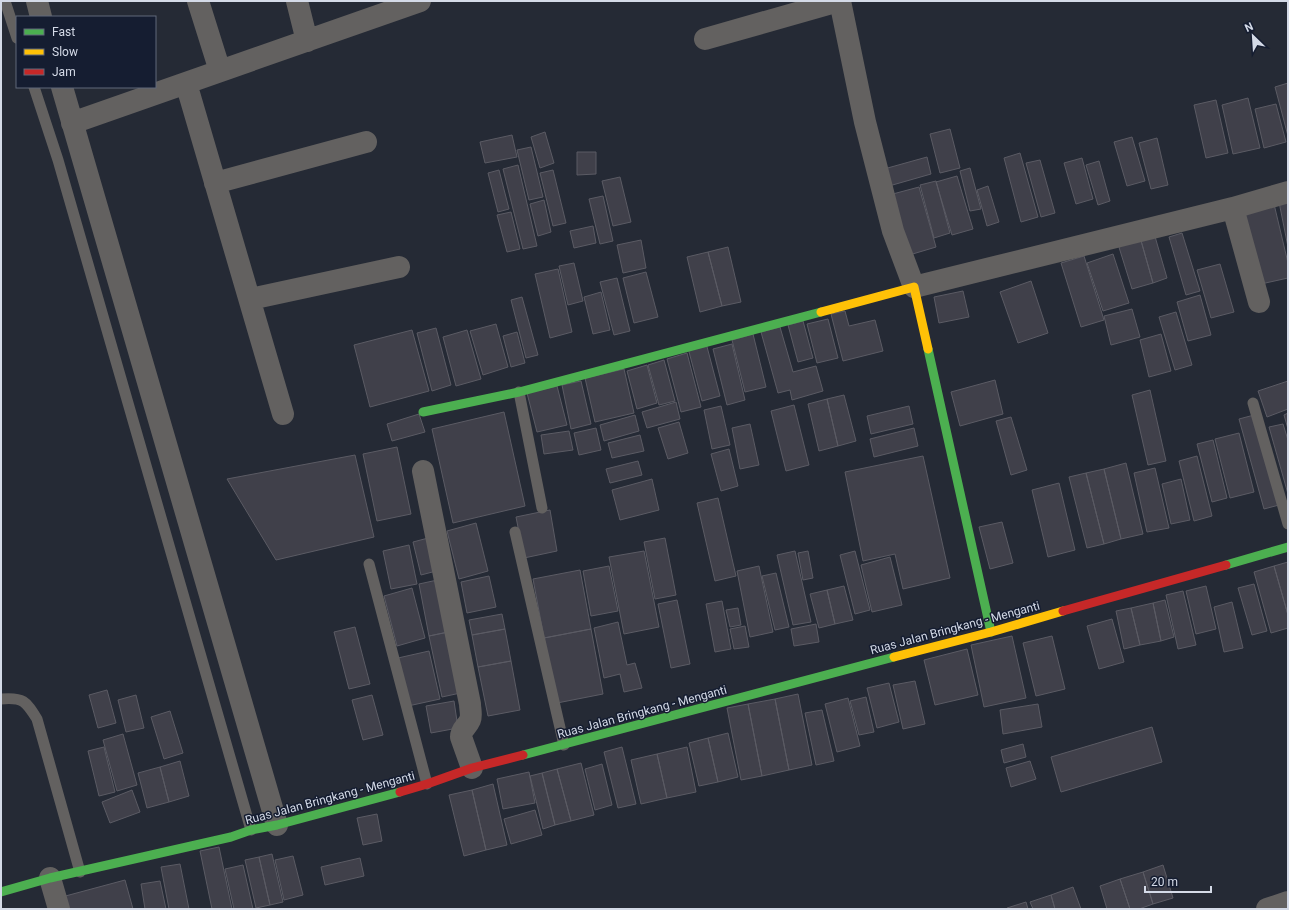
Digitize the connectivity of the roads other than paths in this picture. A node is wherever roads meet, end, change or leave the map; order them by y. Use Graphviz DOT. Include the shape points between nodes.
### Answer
graph roads {
  1 [pos="4,1"];
  2 [pos="37,1"];
  3 [pos="198,1"];
  4 [pos="297,1"];
  5 [pos="420,1"];
  6 [pos="839,1"];
  7 [pos="41,16"];
  8 [pos="16,35"];
  9 [pos="705,39"];
  10 [pos="307,41"];
  11 [pos="220,71"];
  12 [pos="186,83"];
  13 [pos="34,88"];
  14 [pos="62,88"];
  15 [pos="72,123"];
  16 [pos="366,142"];
  17 [pos="215,183"];
  18 [pos="1288,192"];
  19 [pos="1232,208"];
  20 [pos="399,266"];
  21 [pos="914,287"];
  22 [pos="250,299"];
  23 [pos="1259,302"];
  24 [pos="519,392"];
  25 [pos="1253,403"];
  26 [pos="423,412"];
  27 [pos="283,414"];
  28 [pos="423,471"];
  29 [pos="542,508"];
  30 [pos="1288,524"];
  31 [pos="515,532"];
  32 [pos="1288,547"];
  33 [pos="369,564"];
  34 [pos="992,632"];
  35 [pos="1,699"];
  36 [pos="564,745"];
  37 [pos="472,768"];
  38 [pos="427,784"];
  39 [pos="277,825"];
  40 [pos="251,830"];
  41 [pos="80,872"];
  42 [pos="50,878"];
  43 [pos="1,892"];
  44 [pos="1288,902"];
  45 [pos="59,909"];
  46 [pos="1267,909"];
  1 -- 8 [label="lane"];
  2 -- 7 [label="street"];
  3 -- 11 [label="street"];
  4 -- 10 [label="street"];
  5 -- 10 [label="street"];
  6 -- 9 [label="street"];
  6 -- 21 [label="street" via="865,122 894,231"];
  10 -- 11 [label="street"];
  11 -- 12 [label="street"];
  12 -- 15 [label="street"];
  12 -- 17 [label="street"];
  13 -- 40 [label="lane" via="58,160"];
  14 -- 15 [label="street"];
  15 -- 39 [label="street"];
  16 -- 17 [label="street"];
  17 -- 22 [label="street"];
  18 -- 19 [label="street"];
  19 -- 21 [label="street"];
  19 -- 23 [label="street"];
  20 -- 22 [label="street"];
  21 -- 24 [label="main road"];
  21 -- 34 [label="main road"];
  22 -- 27 [label="street"];
  24 -- 26 [label="main road"];
  24 -- 29 [label="lane"];
  25 -- 30 [label="lane"];
  28 -- 37 [label="street" via="470,704 470,721 461,732 461,737"];
  31 -- 36 [label="lane"];
  32 -- 34 [label="main road, Ruas Jalan Bringkang - Menganti"];
  33 -- 38 [label="lane"];
  34 -- 36 [label="main road, Ruas Jalan Bringkang - Menganti"];
  35 -- 41 [label="lane" via="14,698 27,703 37,719"];
  36 -- 37 [label="main road, Ruas Jalan Bringkang - Menganti"];
  37 -- 38 [label="main road, Ruas Jalan Bringkang - Menganti"];
  38 -- 39 [label="main road, Ruas Jalan Bringkang - Menganti"];
  39 -- 40 [label="main road, Ruas Jalan Bringkang - Menganti"];
  40 -- 41 [label="main road, Ruas Jalan Bringkang - Menganti" via="231,837"];
  41 -- 42 [label="main road, Ruas Jalan Bringkang - Menganti"];
  42 -- 43 [label="main road, Ruas Jalan Bringkang - Menganti"];
  42 -- 45 [label="street"];
  44 -- 46 [label="street"];
}
